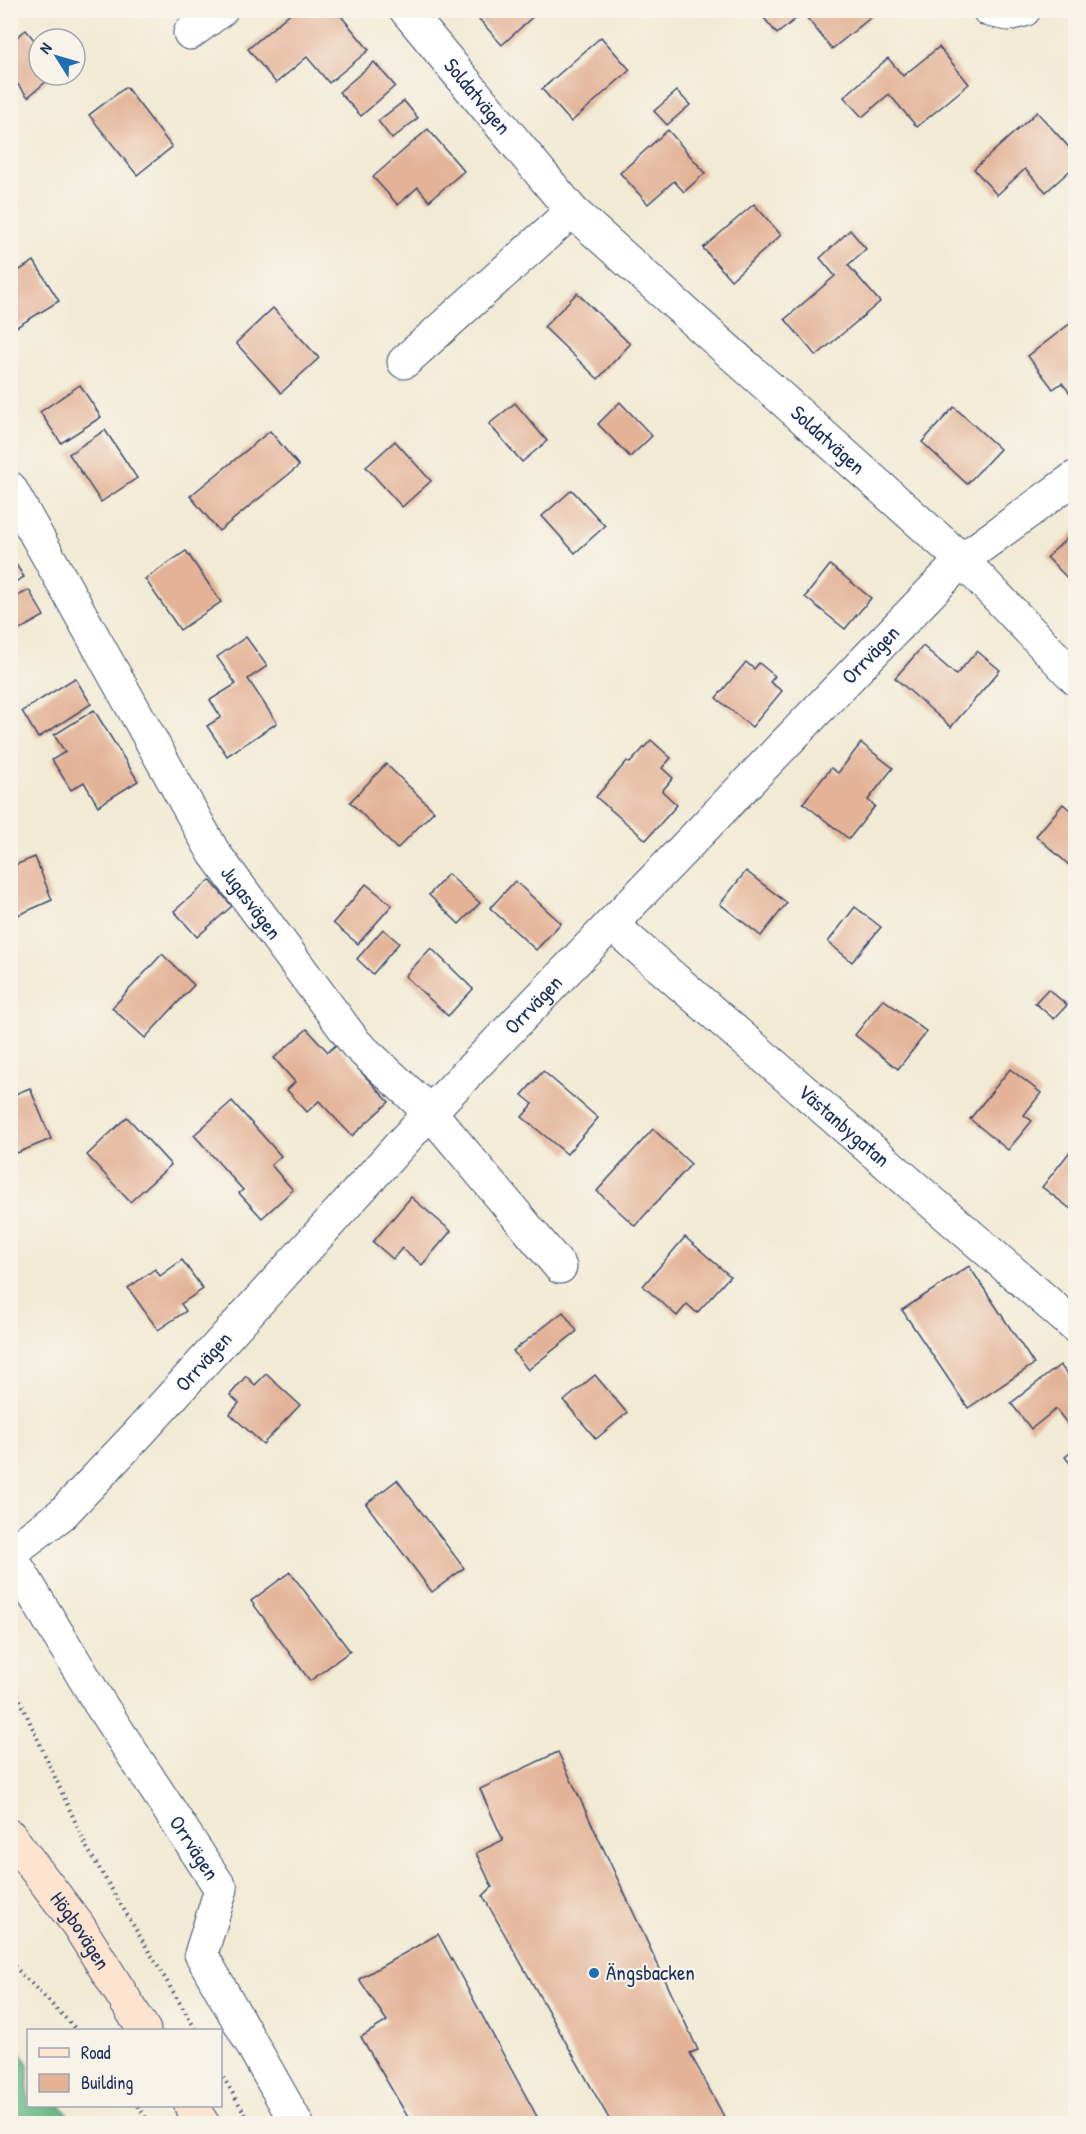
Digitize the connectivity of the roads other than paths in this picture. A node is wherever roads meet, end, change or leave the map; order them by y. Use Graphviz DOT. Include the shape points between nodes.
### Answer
graph roads {
  1 [pos="221,10"];
  2 [pos="406,10"];
  3 [pos="989,10"];
  4 [pos="1024,10"];
  5 [pos="190,33"];
  6 [pos="572,211"];
  7 [pos="404,362"];
  8 [pos="1076,477"];
  9 [pos="10,488"];
  10 [pos="962,560"];
  11 [pos="1076,679"];
  12 [pos="611,924"];
  13 [pos="430,1112"];
  14 [pos="560,1267"];
  15 [pos="1076,1327"];
  16 [pos="10,1554"];
  17 [pos="10,1836"];
  18 [pos="143,2029"];
  19 [pos="192,2107"];
  20 [pos="203,2124"];
  21 [pos="297,2124"];
  1 -- 5 [label="street"];
  2 -- 6 [label="street, Soldatvägen"];
  3 -- 4 [label="street" via="1008,14"];
  6 -- 7 [label="street"];
  6 -- 10 [label="street, Soldatvägen"];
  8 -- 10 [label="street, Orrvägen"];
  9 -- 13 [label="street, Jugasvägen" via="214,853 356,1044"];
  10 -- 11 [label="street, Soldatvägen"];
  10 -- 12 [label="street, Orrvägen"];
  12 -- 13 [label="street, Orrvägen"];
  12 -- 15 [label="street, Västanbygatan"];
  13 -- 14 [label="street, Jugasvägen"];
  13 -- 16 [label="street, Orrvägen" via="131,1442 62,1514"];
  16 -- 21 [label="street, Orrvägen" via="100,1704 221,1889 201,1954"];
  17 -- 18 [label="main road, Högbovägen" via="78,1925"];
  19 -- 20 [label="main road"];
}
